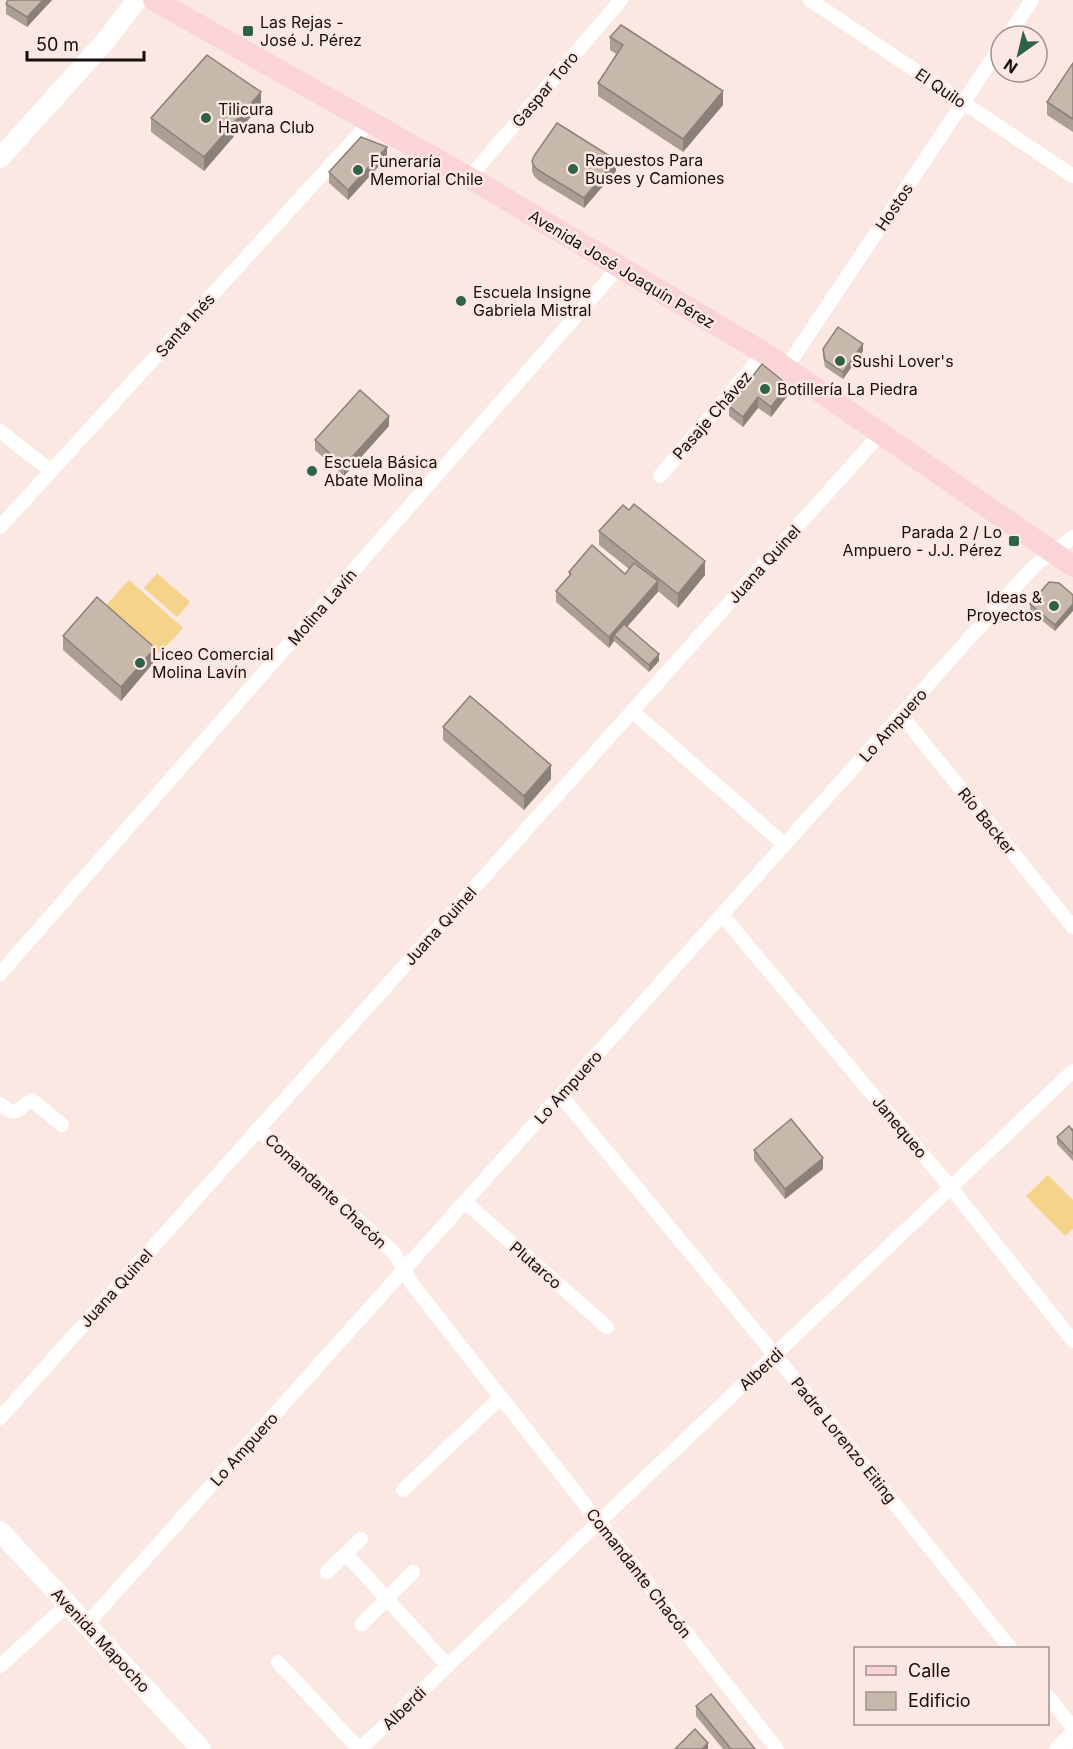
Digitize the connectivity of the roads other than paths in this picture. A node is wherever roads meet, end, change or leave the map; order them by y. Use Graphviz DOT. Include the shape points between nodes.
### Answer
graph roads {
  1 [pos="137,0"];
  2 [pos="154,0"];
  3 [pos="621,0"];
  4 [pos="810,0"];
  5 [pos="1032,0"];
  6 [pos="1016,24"];
  7 [pos="989,64"];
  8 [pos="963,102"];
  9 [pos="370,122"];
  10 [pos="0,158"];
  11 [pos="1073,176"];
  12 [pos="469,178"];
  13 [pos="619,267"];
  14 [pos="764,353"];
  15 [pos="786,368"];
  16 [pos="0,431"];
  17 [pos="880,434"];
  18 [pos="51,471"];
  19 [pos="660,476"];
  20 [pos="0,527"];
  21 [pos="1073,537"];
  22 [pos="1054,553"];
  23 [pos="1073,566"];
  24 [pos="632,711"];
  25 [pos="901,715"];
  26 [pos="785,845"];
  27 [pos="722,915"];
  28 [pos="1073,927"];
  29 [pos="0,974"];
  30 [pos="1073,1071"];
  31 [pos="561,1096"];
  32 [pos="0,1104"];
  33 [pos="62,1125"];
  34 [pos="258,1130"];
  35 [pos="951,1188"];
  36 [pos="465,1202"];
  37 [pos="404,1270"];
  38 [pos="607,1327"];
  39 [pos="1073,1341"];
  40 [pos="775,1355"];
  41 [pos="501,1397"];
  42 [pos="0,1418"];
  43 [pos="403,1490"];
  44 [pos="599,1523"];
  45 [pos="0,1531"];
  46 [pos="361,1539"];
  47 [pos="346,1554"];
  48 [pos="327,1572"];
  49 [pos="413,1572"];
  50 [pos="387,1599"];
  51 [pos="68,1604"];
  52 [pos="86,1624"];
  53 [pos="362,1624"];
  54 [pos="1009,1647"];
  55 [pos="278,1662"];
  56 [pos="0,1666"];
  57 [pos="448,1666"];
  58 [pos="1049,1698"];
  59 [pos="1073,1728"];
  60 [pos="1073,1735"];
  61 [pos="201,1749"];
  62 [pos="360,1749"];
  63 [pos="777,1749"];
  64 [pos="1058,1749"];
  1 -- 10 [label="main road" via="103,44"];
  2 -- 9 [label="main road, Avenida José Joaquín Pérez"];
  3 -- 12 [label="street, Gaspar Toro"];
  4 -- 8 [label="street, El Quilo"];
  5 -- 6 [label="street"];
  7 -- 8 [label="street, Hostos"];
  8 -- 11 [label="street, El Quilo"];
  8 -- 15 [label="street, Hostos"];
  9 -- 12 [label="main road, Avenida José Joaquín Pérez"];
  9 -- 18 [label="street, Santa Inés"];
  12 -- 13 [label="main road, Avenida José Joaquín Pérez"];
  13 -- 14 [label="main road, Avenida José Joaquín Pérez"];
  13 -- 29 [label="street, Molina Lavín"];
  14 -- 15 [label="main road, Avenida José Joaquín Pérez"];
  14 -- 19 [label="street, Pasaje Chávez"];
  15 -- 17 [label="main road, Avenida José Joaquín Pérez"];
  16 -- 18 [label="street"];
  17 -- 22 [label="main road, Avenida José Joaquín Pérez"];
  17 -- 24 [label="street, Juana Quinel"];
  18 -- 20 [label="street, Santa Inés"];
  21 -- 22 [label="street, Lo Ampuero"];
  22 -- 23 [label="main road, Avenida José Joaquín Pérez"];
  22 -- 25 [label="street, Lo Ampuero" via="1034,566"];
  24 -- 26 [label="street"];
  24 -- 34 [label="street, Juana Quinel"];
  25 -- 26 [label="street, Lo Ampuero"];
  25 -- 28 [label="street, Río Backer"];
  26 -- 27 [label="street, Lo Ampuero"];
  27 -- 31 [label="street, Lo Ampuero"];
  27 -- 35 [label="street, Janequeo"];
  30 -- 35 [label="street, Alberdi"];
  31 -- 36 [label="street, Lo Ampuero"];
  31 -- 40 [label="street, Padre Lorenzo Eiting"];
  32 -- 33 [label="street" via="14,1112 32,1101"];
  34 -- 37 [label="street, Comandante Chacón" via="394,1254"];
  34 -- 42 [label="street, Juana Quinel"];
  35 -- 39 [label="street, Janequeo"];
  35 -- 40 [label="street, Alberdi"];
  36 -- 37 [label="street, Lo Ampuero"];
  36 -- 38 [label="street, Plutarco"];
  37 -- 41 [label="street, Comandante Chacón"];
  37 -- 52 [label="street, Lo Ampuero"];
  40 -- 44 [label="street, Alberdi"];
  40 -- 54 [label="street, Padre Lorenzo Eiting"];
  41 -- 43 [label="street"];
  41 -- 44 [label="street, Comandante Chacón"];
  44 -- 57 [label="street, Alberdi"];
  44 -- 63 [label="street, Comandante Chacón"];
  45 -- 51 [label="main road, Avenida Mapocho"];
  46 -- 47 [label="street"];
  47 -- 48 [label="street"];
  47 -- 50 [label="street"];
  49 -- 50 [label="street"];
  50 -- 53 [label="street"];
  50 -- 57 [label="street"];
  51 -- 52 [label="main road, Avenida Mapocho"];
  51 -- 56 [label="street"];
  52 -- 61 [label="main road, Avenida Mapocho"];
  55 -- 62 [label="street, Alberdi"];
  57 -- 62 [label="street, Alberdi"];
  58 -- 59 [label="street"];
  60 -- 64 [label="street"];
}
